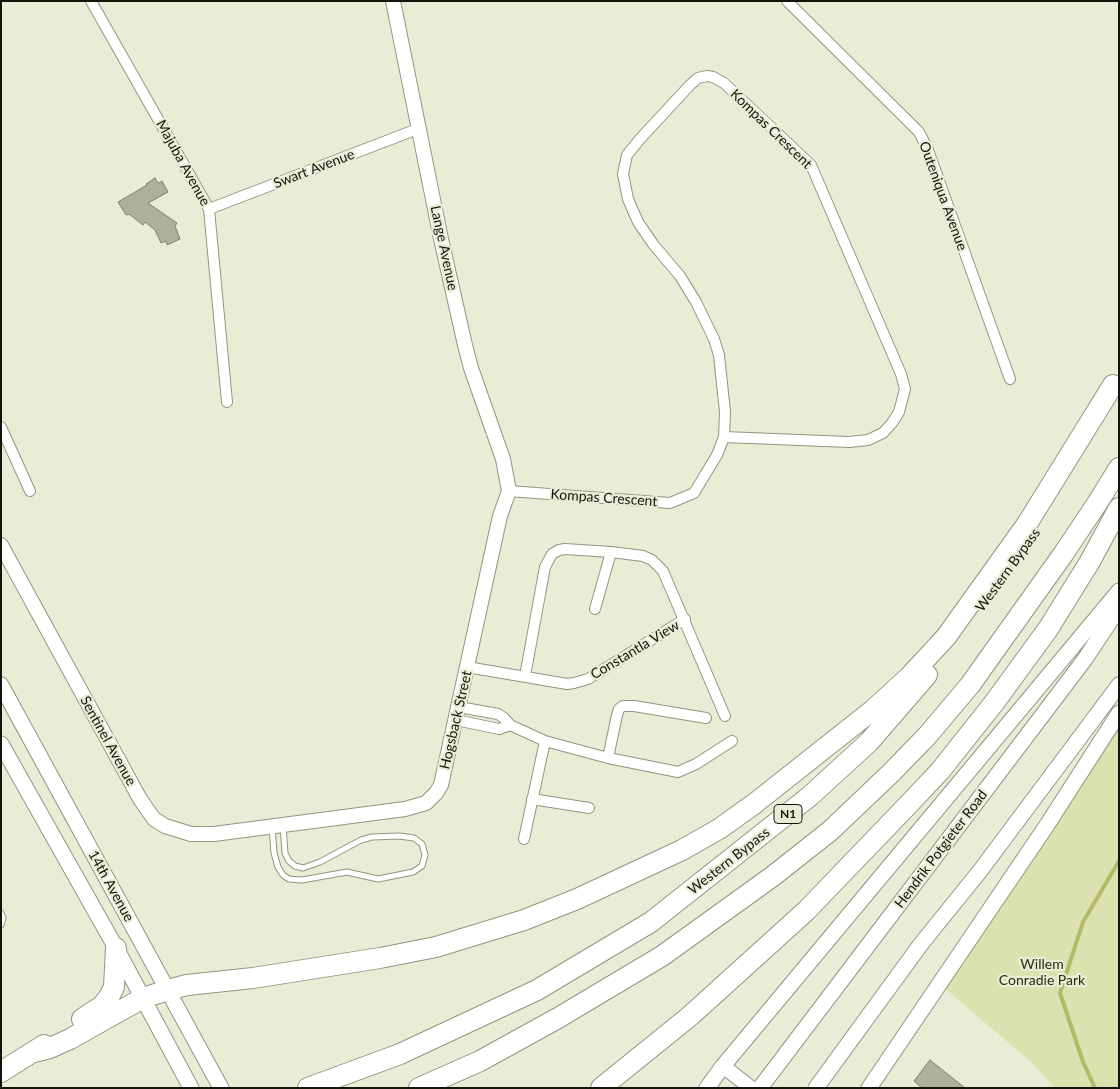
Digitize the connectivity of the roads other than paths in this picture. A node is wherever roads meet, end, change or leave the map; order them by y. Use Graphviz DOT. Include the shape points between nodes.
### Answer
graph roads {
  1 [pos="91,1"];
  2 [pos="393,1"];
  3 [pos="787,1"];
  4 [pos="420,128"];
  5 [pos="209,209"];
  6 [pos="1010,379"];
  7 [pos="1116,380"];
  8 [pos="226,402"];
  9 [pos="1,427"];
  10 [pos="724,437"];
  11 [pos="1119,468"];
  12 [pos="30,491"];
  13 [pos="509,491"];
  14 [pos="1119,508"];
  15 [pos="1,545"];
  16 [pos="611,552"];
  17 [pos="1119,591"];
  18 [pos="1119,608"];
  19 [pos="595,609"];
  20 [pos="685,620"];
  21 [pos="467,667"];
  22 [pos="525,676"];
  23 [pos="1,685"];
  24 [pos="1119,685"];
  25 [pos="1119,713"];
  26 [pos="458,714"];
  27 [pos="725,716"];
  28 [pos="706,718"];
  29 [pos="545,741"];
  30 [pos="732,741"];
  31 [pos="1,744"];
  32 [pos="608,758"];
  33 [pos="532,799"];
  34 [pos="589,808"];
  35 [pos="278,825"];
  36 [pos="524,839"];
  37 [pos="1,913"];
  38 [pos="1,925"];
  39 [pos="116,948"];
  40 [pos="168,990"];
  41 [pos="143,998"];
  42 [pos="34,1052"];
  43 [pos="723,1066"];
  44 [pos="1,1072"];
  45 [pos="191,1088"];
  46 [pos="221,1088"];
  47 [pos="308,1088"];
  48 [pos="420,1088"];
  49 [pos="601,1088"];
  50 [pos="707,1088"];
  51 [pos="751,1088"];
  52 [pos="760,1088"];
  53 [pos="816,1088"];
  54 [pos="869,1088"];
  1 -- 5 [label="street, Majuba Avenue"];
  2 -- 4 [label="street, Lange Avenue"];
  3 -- 6 [label="street, Outeniqua Avenue" via="896,104 919,132"];
  4 -- 5 [label="street, Swart Avenue"];
  4 -- 13 [label="street, Lange Avenue" via="470,368 504,459"];
  5 -- 8 [label="street, Majuba Avenue"];
  7 -- 40 [label="highway" via="1027,524 946,637 874,709 719,829 577,899 524,920 436,947"];
  7 -- 47 [label="highway, Western Bypass / N1" via="1053,506 1018,558 942,658 869,742 810,796 651,922 537,990 400,1054"];
  9 -- 12 [label="street"];
  10 -- 10 [label="street, Kompas Crescent" via="723,389 714,339 680,276 638,222 623,174 628,155 640,139 690,85 707,76 724,83 811,165 902,374 905,389 899,412 892,423 883,433 868,440"];
  10 -- 13 [label="street, Kompas Crescent" via="694,493 670,503"];
  11 -- 48 [label="highway" via="1064,553 970,685 927,736 830,831 662,956 480,1061"];
  13 -- 21 [label="street, Hogsback Street" via="500,516"];
  14 -- 49 [label="highway" via="1048,629 940,771 806,910 690,1016"];
  15 -- 35 [label="street, Sentinel Avenue" via="154,819 191,834"];
  16 -- 19 [label="street"];
  16 -- 20 [label="street" via="652,560 663,571"];
  16 -- 22 [label="street" via="565,549 552,554 545,567"];
  17 -- 43 [label="main road"];
  18 -- 52 [label="main road, Hendrik Potgieter Road" via="1085,659"];
  20 -- 22 [label="street, Constantla View" via="580,682 567,684"];
  20 -- 27 [label="street"];
  21 -- 22 [label="street, Constantla View"];
  21 -- 26 [label="street, Hogsback Street"];
  23 -- 40 [label="main road, 14th Avenue"];
  24 -- 53 [label="main road" via="980,871 920,944"];
  25 -- 54 [label="main road"];
  26 -- 29 [label="street" via="499,729 510,725"];
  26 -- 35 [label="street, Hogsback Street" via="441,785 426,804"];
  28 -- 32 [label="street" via="623,706 617,715"];
  29 -- 32 [label="street"];
  29 -- 33 [label="street"];
  30 -- 32 [label="street" via="678,772"];
  31 -- 39 [label="main road, 14th Avenue"];
  33 -- 34 [label="street"];
  33 -- 36 [label="street"];
  35 -- 35 [label="lane" via="289,861 303,868 372,837 414,838 422,844 425,855 422,866 413,872 378,879 347,872 302,880 289,879 278,867 274,853"];
  37 -- 38 [label="lane"];
  39 -- 41 [label="main road, 14th Avenue"];
  39 -- 42 [label="highway" via="115,981 109,997 94,1012"];
  40 -- 41 [label="highway"];
  40 -- 46 [label="main road, 14th Avenue"];
  41 -- 42 [label="highway" via="70,1039"];
  41 -- 45 [label="main road, 14th Avenue"];
  42 -- 44 [label="highway"];
  43 -- 50 [label="main road"];
  43 -- 51 [label="street"];
}
